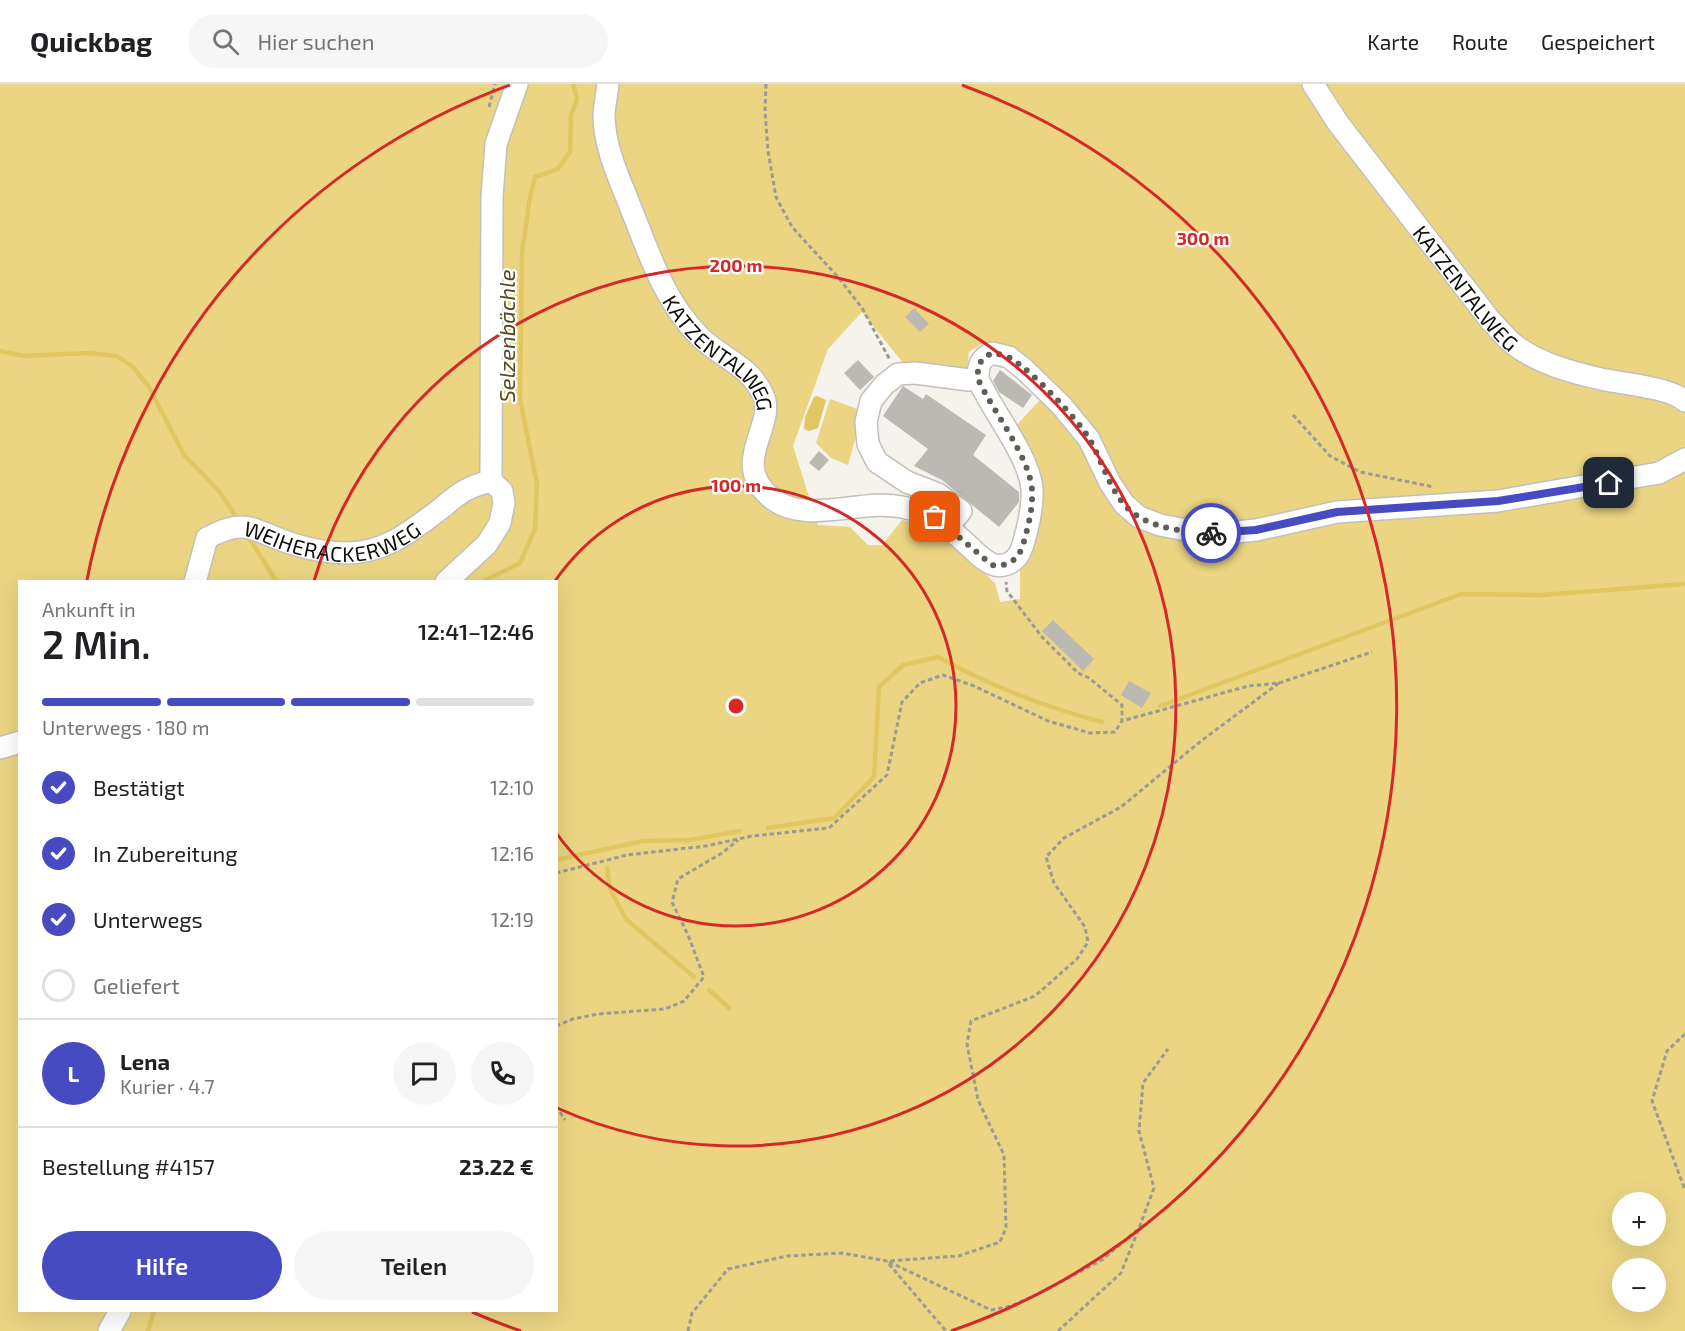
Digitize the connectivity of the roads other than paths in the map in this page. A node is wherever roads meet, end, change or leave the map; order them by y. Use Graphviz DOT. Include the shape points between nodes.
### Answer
graph roads {
  1 [pos="517,84"];
  2 [pos="608,84"];
  3 [pos="1313,84"];
  4 [pos="978,379"];
  5 [pos="1685,401"];
  6 [pos="1685,459"];
  7 [pos="491,481"];
  8 [pos="948,527"];
  9 [pos="196,580"];
  10 [pos="448,580"];
  11 [pos="18,743"];
  12 [pos="0,748"];
  13 [pos="119,1312"];
  14 [pos="109,1331"];
  1 -- 7 [label="street" via="496,144 492,197"];
  2 -- 8 [label="street, KATZENTALWEG" via="604,116 610,158 658,277 673,306 699,336 756,380 765,399 754,448 753,470 759,486 779,503 795,509 899,506 935,517"];
  3 -- 5 [label="street, KATZENTALWEG" via="1345,132 1512,343 1548,364 1653,389"];
  4 -- 6 [label="street" via="983,357 992,353 1009,357 1061,405 1089,439 1124,504 1139,517 1197,532 1256,530 1337,512 1498,501 1659,473"];
  4 -- 8 [label="street, KATZENTALWEG" via="1024,465 1032,489 1030,516 1020,552 1003,566 984,560"];
  4 -- 8 [label="street" via="898,374 871,401 866,422 868,444 877,462 907,482 938,494 961,511"];
  7 -- 9 [label="street, WEIHERACKERWEG" via="468,488 417,528 381,548 347,553 318,550 246,528 224,529 207,538"];
  7 -- 10 [label="street" via="502,490 500,523 487,544"];
  11 -- 12 [label="street"];
  13 -- 14 [label="street"];
}
